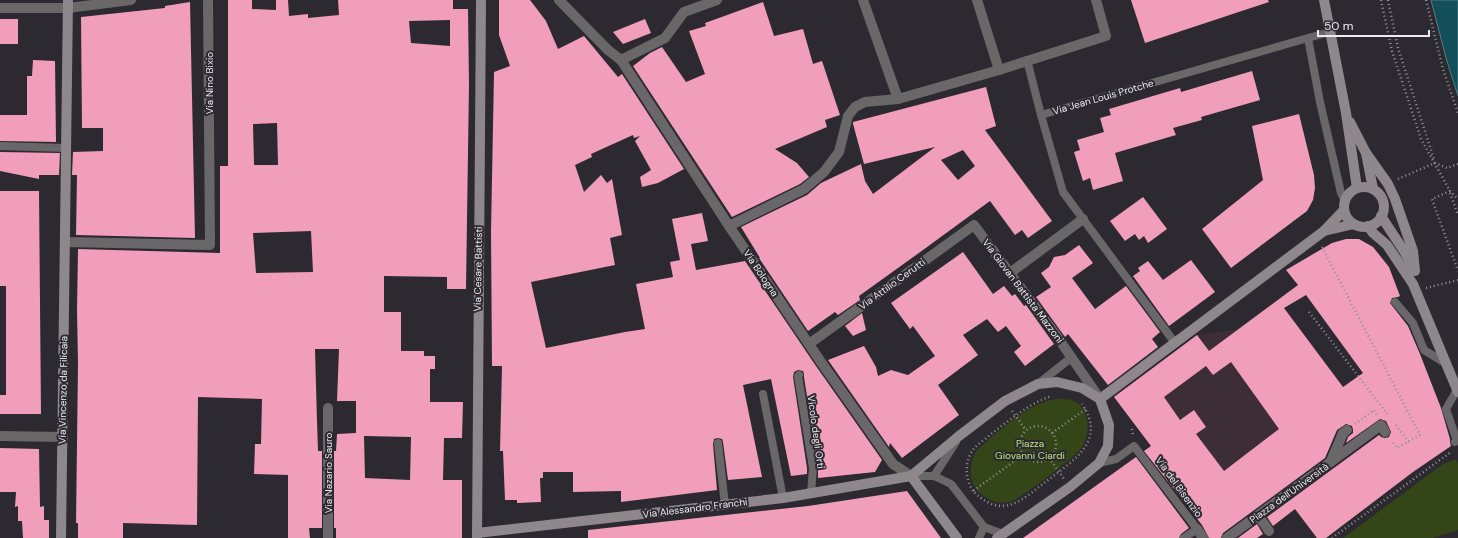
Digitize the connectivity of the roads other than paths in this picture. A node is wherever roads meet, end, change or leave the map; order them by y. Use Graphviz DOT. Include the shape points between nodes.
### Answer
graph roads {
  1 [pos="131,0"];
  2 [pos="208,0"];
  3 [pos="481,0"];
  4 [pos="559,0"];
  5 [pos="718,0"];
  6 [pos="863,0"];
  7 [pos="977,0"];
  8 [pos="1096,0"];
  9 [pos="1324,0"];
  10 [pos="68,4"];
  11 [pos="0,8"];
  12 [pos="1330,32"];
  13 [pos="1308,38"];
  14 [pos="621,60"];
  15 [pos="1027,60"];
  16 [pos="999,70"];
  17 [pos="898,99"];
  18 [pos="1346,113"];
  19 [pos="1041,115"];
  20 [pos="0,146"];
  21 [pos="66,148"];
  22 [pos="1366,153"];
  23 [pos="1357,188"];
  24 [pos="1373,189"];
  25 [pos="1345,205"];
  26 [pos="1381,216"];
  27 [pos="1083,219"];
  28 [pos="1354,224"];
  29 [pos="974,225"];
  30 [pos="730,226"];
  31 [pos="1368,226"];
  32 [pos="1324,231"];
  33 [pos="65,242"];
  34 [pos="1415,271"];
  35 [pos="1010,273"];
  36 [pos="1414,287"];
  37 [pos="1395,302"];
  38 [pos="1175,342"];
  39 [pos="809,344"];
  40 [pos="1072,357"];
  41 [pos="1446,363"];
  42 [pos="799,375"];
  43 [pos="1038,384"];
  44 [pos="1458,391"];
  45 [pos="763,394"];
  46 [pos="1100,399"];
  47 [pos="328,408"];
  48 [pos="1347,430"];
  49 [pos="1385,432"];
  50 [pos="0,436"];
  51 [pos="960,436"];
  52 [pos="62,437"];
  53 [pos="718,444"];
  54 [pos="1456,446"];
  55 [pos="1331,461"];
  56 [pos="1100,463"];
  57 [pos="911,476"];
  58 [pos="934,476"];
  59 [pos="811,493"];
  60 [pos="783,498"];
  61 [pos="725,505"];
  62 [pos="1258,515"];
  63 [pos="984,527"];
  64 [pos="1197,529"];
  65 [pos="1269,531"];
  66 [pos="477,535"];
  67 [pos="1000,536"];
  68 [pos="61,538"];
  69 [pos="328,538"];
  70 [pos="957,538"];
  71 [pos="979,538"];
  72 [pos="1184,538"];
  73 [pos="1203,538"];
  74 [pos="1227,538"];
  1 -- 10 [label="street"];
  2 -- 33 [label="street, Via Nino Bixio" via="210,245"];
  3 -- 66 [label="street, Via Cesare Battisti"];
  4 -- 14 [label="street, Via Bologna"];
  5 -- 14 [label="street" via="684,12 665,38"];
  6 -- 17 [label="street"];
  7 -- 16 [label="street"];
  8 -- 15 [label="street" via="1106,36"];
  9 -- 12 [label="street"];
  10 -- 11 [label="street"];
  10 -- 21 [label="street, Via Vincenzo da Filicaia"];
  12 -- 13 [label="lane, Via Jean Louis Protche"];
  12 -- 18 [label="street"];
  13 -- 19 [label="lane, Via Jean Louis Protche"];
  13 -- 25 [label="lane" via="1320,102"];
  14 -- 30 [label="street, Via Bologna"];
  15 -- 16 [label="street"];
  15 -- 19 [label="lane"];
  16 -- 17 [label="street"];
  17 -- 30 [label="street" via="865,102 855,107 848,116 839,152 824,172 804,189"];
  18 -- 22 [label="street"];
  18 -- 23 [label="street"];
  19 -- 27 [label="lane, Via Jean Louis Protche" via="1063,192"];
  20 -- 21 [label="lane"];
  21 -- 33 [label="street, Via Vincenzo da Filicaia"];
  22 -- 24 [label="street"];
  22 -- 34 [label="street" via="1388,184 1395,199 1413,251"];
  23 -- 24 [label="street"];
  23 -- 25 [label="street" via="1349,193"];
  24 -- 26 [label="street" via="1383,202"];
  25 -- 28 [label="street" via="1348,218"];
  25 -- 32 [label="street"];
  26 -- 31 [label="street"];
  26 -- 34 [label="street"];
  27 -- 35 [label="street"];
  27 -- 38 [label="lane, Via Jean Louis Protche"];
  28 -- 31 [label="street"];
  28 -- 32 [label="street"];
  29 -- 35 [label="street, Via Giovan Battista Mazzoni"];
  29 -- 39 [label="street, Via Attilio Cerutti"];
  30 -- 39 [label="street, Via Bologna"];
  31 -- 36 [label="street" via="1387,245"];
  32 -- 38 [label="street"];
  33 -- 52 [label="street, Via Vincenzo da Filicaia"];
  34 -- 36 [label="street"];
  35 -- 40 [label="street, Via Giovan Battista Mazzoni"];
  36 -- 41 [label="street"];
  37 -- 41 [label="lane" via="1413,323 1424,350"];
  38 -- 46 [label="street"];
  39 -- 57 [label="street, Via Bologna" via="819,363 893,464"];
  40 -- 43 [label="lane"];
  40 -- 46 [label="street"];
  41 -- 44 [label="street"];
  42 -- 59 [label="lane, Vicolo degli Orti" via="813,468"];
  43 -- 46 [label="street" via="1056,382 1082,388"];
  43 -- 51 [label="street" via="1005,401"];
  44 -- 54 [label="lane" via="1446,409 1457,441"];
  45 -- 60 [label="lane"];
  46 -- 56 [label="street" via="1109,425 1108,446"];
  47 -- 69 [label="street, Via Nazario Sauro"];
  48 -- 55 [label="street, Piazza dell'Università" via="1343,433"];
  49 -- 55 [label="street, Piazza dell'Università" via="1381,425"];
  50 -- 52 [label="street"];
  51 -- 57 [label="street"];
  51 -- 58 [label="lane"];
  52 -- 68 [label="street, Via Vincenzo da Filicaia"];
  53 -- 61 [label="lane"];
  55 -- 62 [label="street, Piazza dell'Università"];
  56 -- 64 [label="lane, Via del Bisenzio" via="1116,459 1134,446"];
  56 -- 67 [label="street"];
  57 -- 58 [label="lane"];
  57 -- 59 [label="street, Via Alessandro Franchi"];
  57 -- 70 [label="street"];
  58 -- 63 [label="lane" via="951,484"];
  59 -- 60 [label="street, Via Alessandro Franchi"];
  60 -- 61 [label="street, Via Alessandro Franchi"];
  61 -- 66 [label="street, Via Alessandro Franchi"];
  62 -- 65 [label="street"];
  62 -- 74 [label="street, Piazza dell'Università"];
  63 -- 67 [label="lane"];
  63 -- 71 [label="lane"];
  64 -- 72 [label="lane, Via del Bisenzio"];
  64 -- 73 [label="street"];
}
